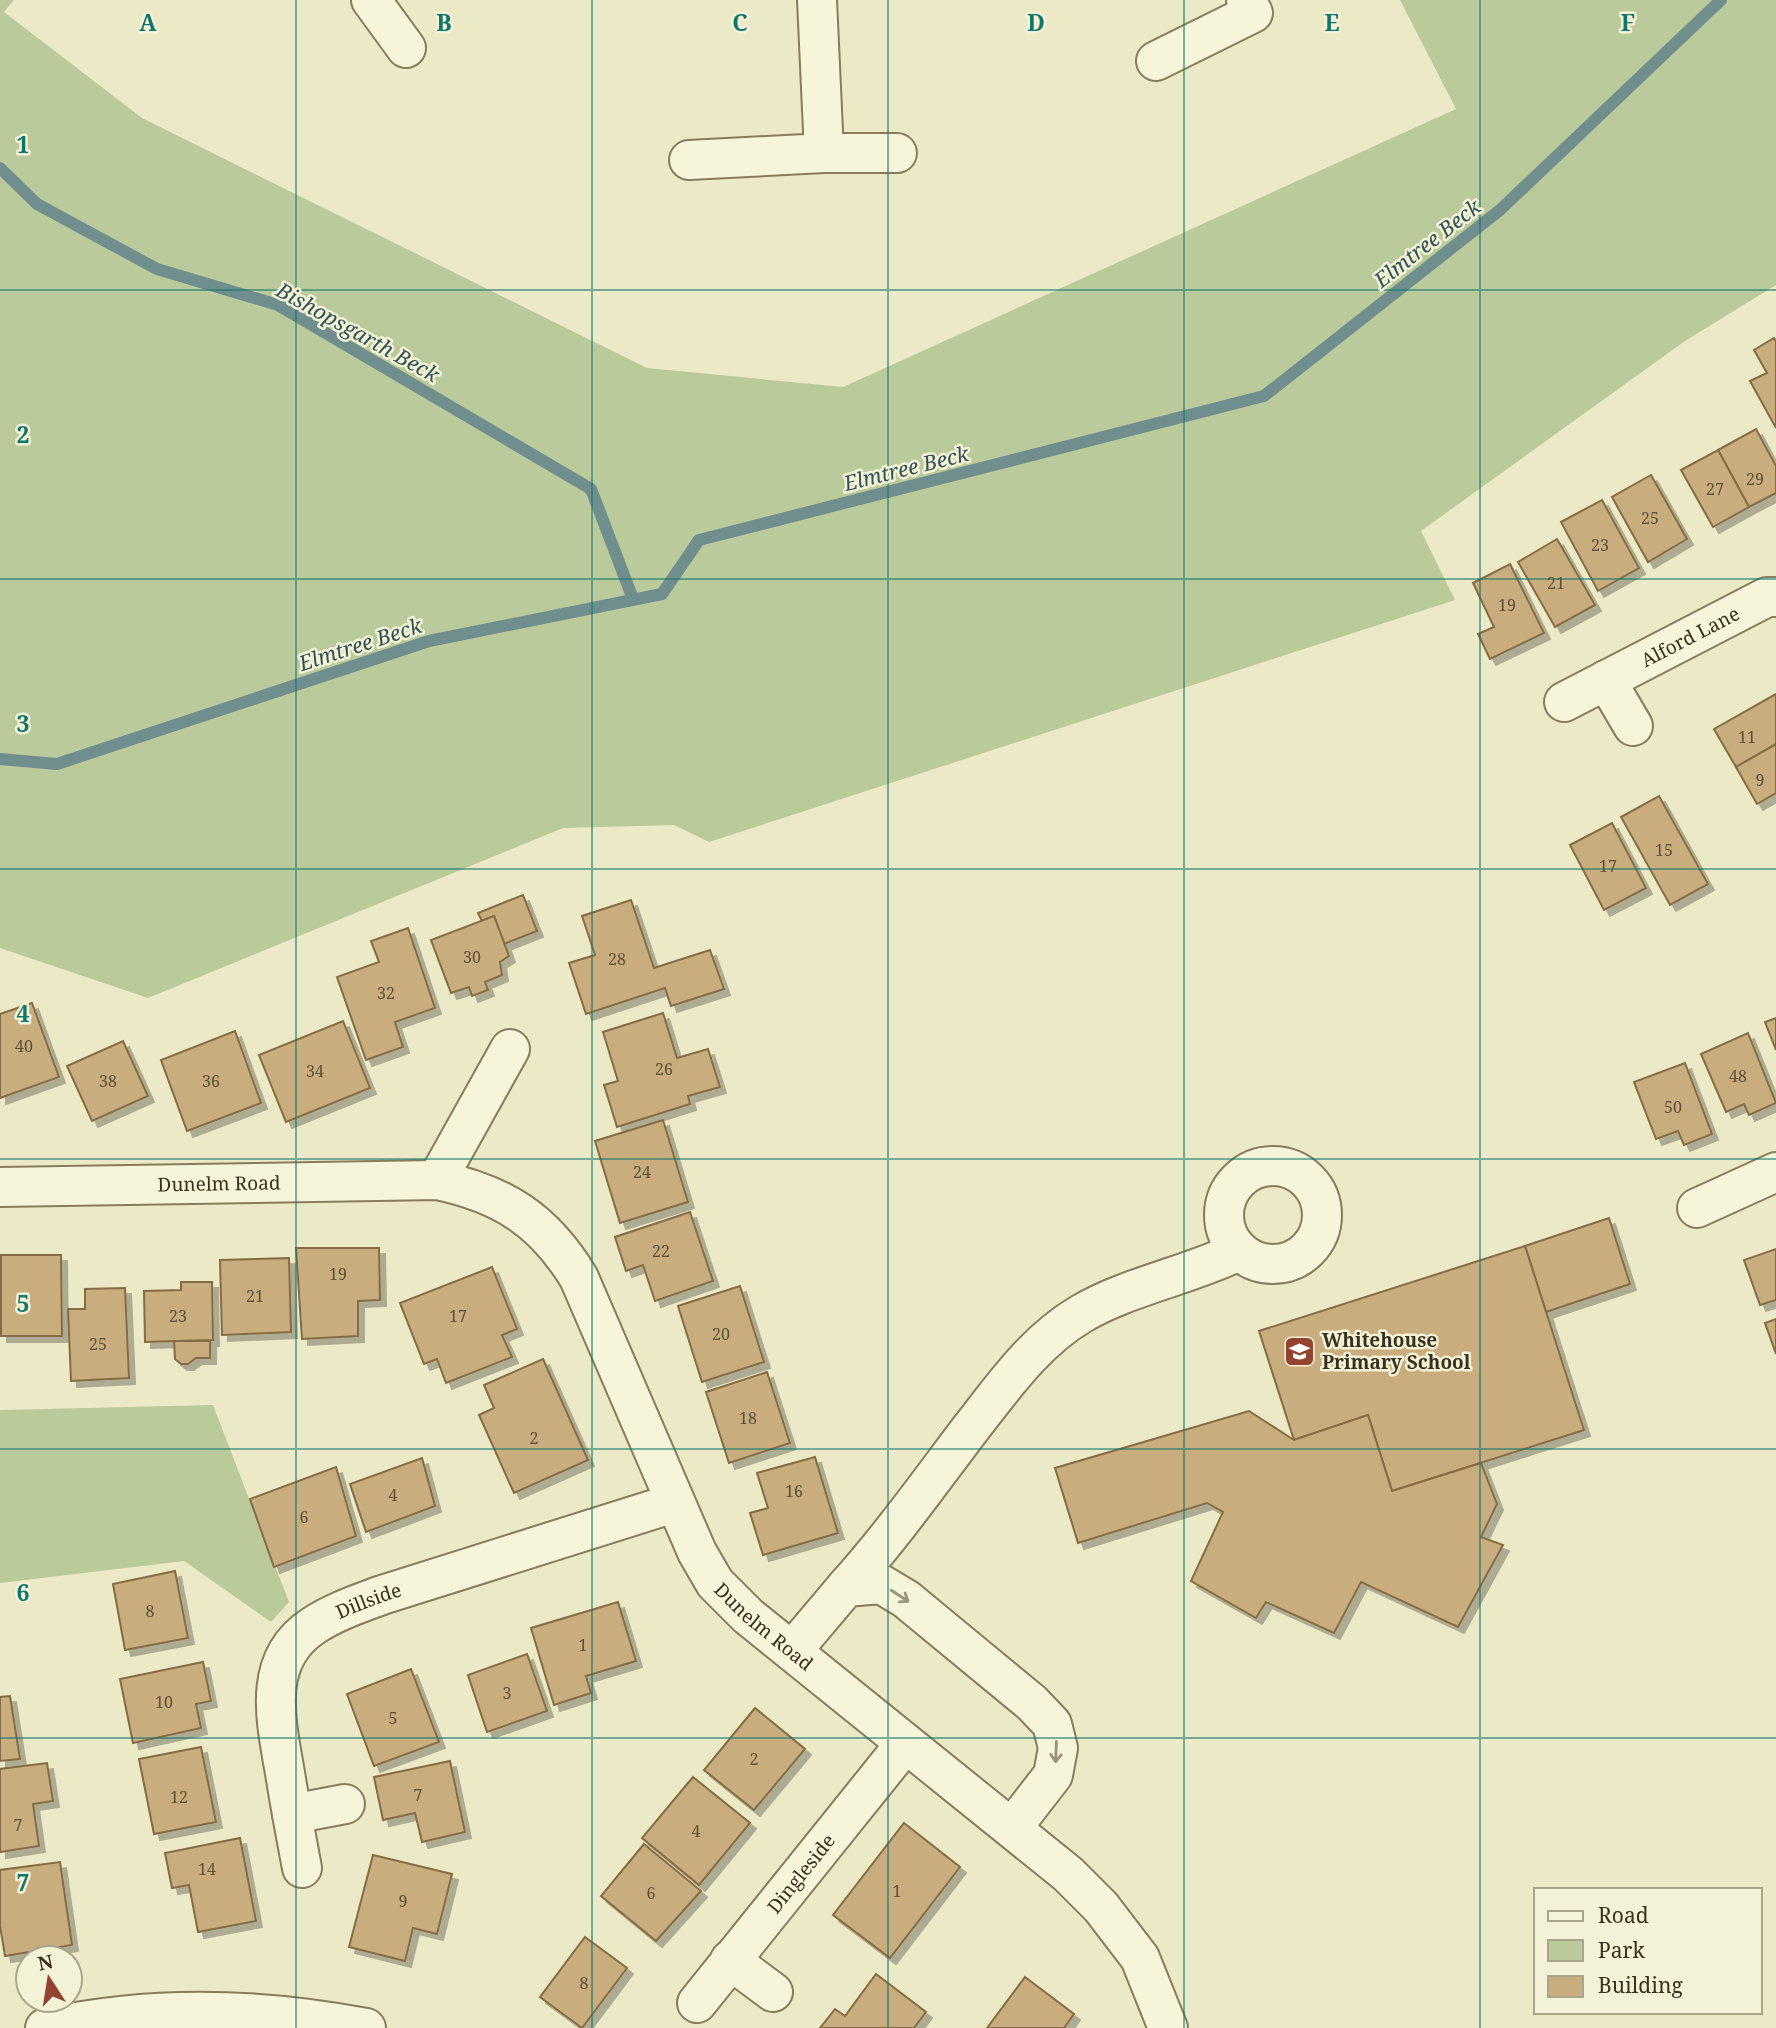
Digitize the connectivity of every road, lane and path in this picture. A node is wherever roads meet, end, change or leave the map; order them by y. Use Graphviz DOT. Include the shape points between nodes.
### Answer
graph roads {
  1 [pos="371,0"];
  2 [pos="817,0"];
  3 [pos="1258,4"];
  4 [pos="407,48"];
  5 [pos="1156,61"];
  6 [pos="824,153"];
  7 [pos="897,153"];
  8 [pos="689,160"];
  9 [pos="1776,597"];
  10 [pos="1606,680"];
  11 [pos="1564,702"];
  12 [pos="1633,726"];
  13 [pos="510,1049"];
  14 [pos="1776,1172"];
  15 [pos="437,1180"];
  16 [pos="0,1187"];
  17 [pos="1697,1208"];
  18 [pos="1239,1251"];
  19 [pos="674,1503"];
  20 [pos="846,1587"];
  21 [pos="792,1651"];
  22 [pos="905,1744"];
  23 [pos="345,1804"];
  24 [pos="292,1814"];
  25 [pos="1012,1828"];
  26 [pos="302,1868"];
  27 [pos="730,1960"];
  28 [pos="772,1992"];
  29 [pos="697,2003"];
  30 [pos="45,2028"];
  31 [pos="366,2028"];
  32 [pos="1168,2028"];
  1 -- 4 [label="street"];
  2 -- 6 [label="street"];
  3 -- 5 [label="street"];
  6 -- 7 [label="street"];
  6 -- 8 [label="street"];
  9 -- 10 [label="street, Alford Lane" via="1767,597"];
  10 -- 11 [label="street, Alford Lane"];
  10 -- 12 [label="street"];
  13 -- 15 [label="street"];
  14 -- 17 [label="street"];
  15 -- 16 [label="street, Dunelm Road"];
  15 -- 19 [label="street, Dunelm Road" via="477,1188 505,1202 561,1248 579,1278"];
  18 -- 20 [label="street" via="1082,1313 1045,1340"];
  19 -- 21 [label="street, Dunelm Road" via="715,1583"];
  19 -- 24 [label="street, Dillside" via="382,1595 311,1627 288,1651 273,1707"];
  20 -- 21 [label="street"];
  20 -- 25 [label="street, one-way" via="881,1584 906,1599 1052,1724 1058,1748 1053,1775"];
  21 -- 22 [label="street, Dunelm Road"];
  22 -- 25 [label="street, Dunelm Road"];
  22 -- 27 [label="street, Dingleside"];
  23 -- 24 [label="street"];
  24 -- 26 [label="street, Dillside"];
  25 -- 32 [label="street, Dunelm Road" via="1101,1907 1140,1958"];
  27 -- 28 [label="street"];
  27 -- 29 [label="street, Dingleside"];
  30 -- 31 [label="street" via="87,2019 216,2011 320,2019"];
}
